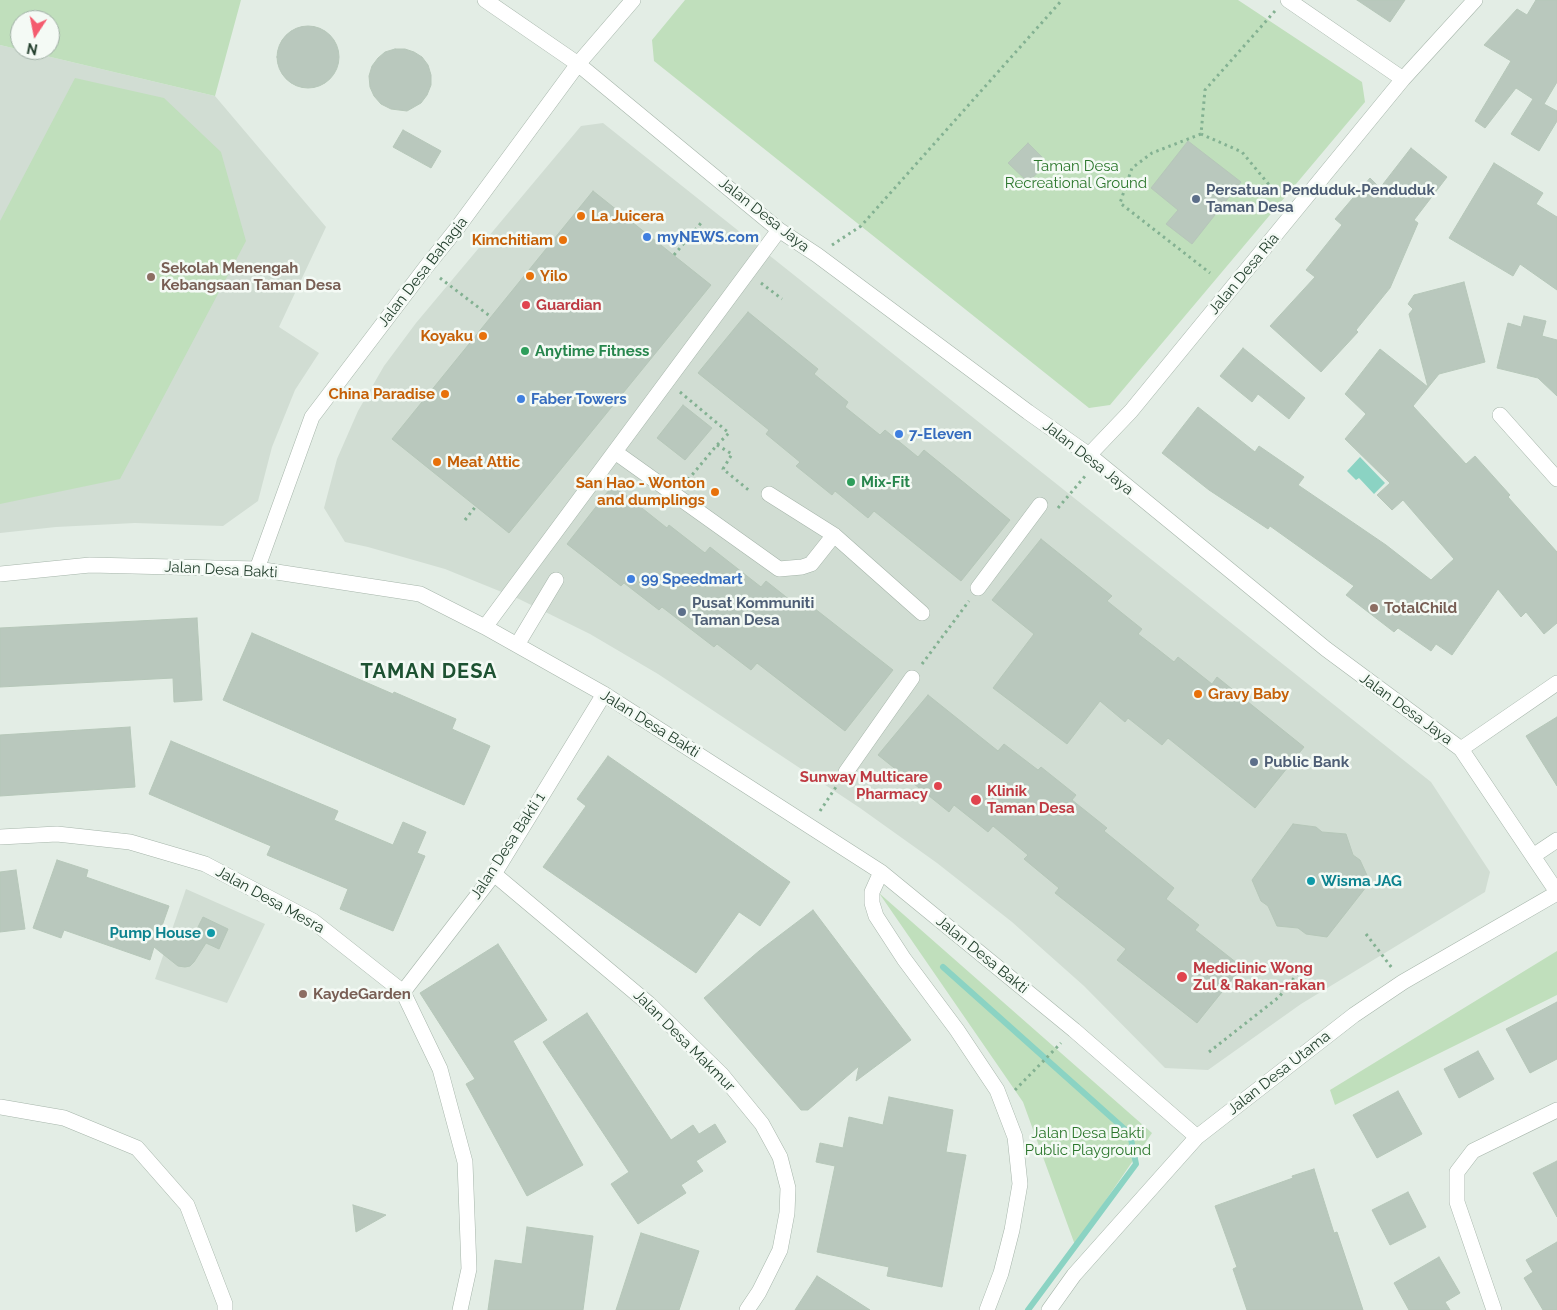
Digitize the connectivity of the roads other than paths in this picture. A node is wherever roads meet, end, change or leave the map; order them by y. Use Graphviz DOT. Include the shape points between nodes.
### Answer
graph roads {
  1 [pos="485,0"];
  2 [pos="633,0"];
  3 [pos="1288,0"];
  4 [pos="1475,0"];
  5 [pos="578,64"];
  6 [pos="1403,79"];
  7 [pos="779,230"];
  8 [pos="1500,415"];
  9 [pos="615,452"];
  10 [pos="1093,459"];
  11 [pos="1557,480"];
  12 [pos="769,494"];
  13 [pos="1040,505"];
  14 [pos="834,535"];
  15 [pos="257,569"];
  16 [pos="0,574"];
  17 [pos="556,580"];
  18 [pos="978,588"];
  19 [pos="922,613"];
  20 [pos="485,627"];
  21 [pos="517,645"];
  22 [pos="912,678"];
  23 [pos="1557,683"];
  24 [pos="604,694"];
  25 [pos="1461,749"];
  26 [pos="846,772"];
  27 [pos="0,837"];
  28 [pos="1557,840"];
  29 [pos="1533,856"];
  30 [pos="881,872"];
  31 [pos="494,874"];
  32 [pos="1557,892"];
  33 [pos="403,992"];
  34 [pos="0,1107"];
  35 [pos="1557,1110"];
  36 [pos="1197,1137"];
  37 [pos="226,1310"];
  38 [pos="460,1310"];
  39 [pos="747,1310"];
  40 [pos="987,1310"];
  41 [pos="1049,1310"];
  42 [pos="1494,1310"];
  1 -- 5 [label="street, Jalan Desa Jaya"];
  2 -- 5 [label="street, Jalan Desa Bahagia"];
  3 -- 6 [label="street"];
  4 -- 6 [label="street, Jalan Desa Ria"];
  5 -- 7 [label="street, Jalan Desa Jaya"];
  5 -- 15 [label="street, Jalan Desa Bahagia" via="312,417"];
  6 -- 10 [label="street, Jalan Desa Ria"];
  7 -- 9 [label="street"];
  7 -- 10 [label="street, Jalan Desa Jaya"];
  8 -- 11 [label="street"];
  9 -- 14 [label="street" via="779,569 811,564"];
  9 -- 20 [label="street"];
  10 -- 25 [label="street, Jalan Desa Jaya" via="1326,649"];
  12 -- 14 [label="street"];
  13 -- 18 [label="street"];
  14 -- 19 [label="street"];
  15 -- 16 [label="street, Jalan Desa Bakti" via="90,565"];
  15 -- 20 [label="street, Jalan Desa Bakti" via="420,594"];
  17 -- 21 [label="street"];
  20 -- 21 [label="street, Jalan Desa Bakti"];
  21 -- 24 [label="street, Jalan Desa Bakti"];
  22 -- 26 [label="street"];
  23 -- 25 [label="street"];
  24 -- 30 [label="street, Jalan Desa Bakti"];
  24 -- 31 [label="street, Jalan Desa Bakti 1"];
  25 -- 29 [label="street, Jalan Desa Jaya"];
  27 -- 33 [label="street, Jalan Desa Mesra" via="58,834 130,842 205,864 313,921"];
  28 -- 29 [label="street"];
  29 -- 32 [label="street, Jalan Desa Jaya"];
  30 -- 36 [label="street, Jalan Desa Bakti" via="1074,1030"];
  30 -- 40 [label="street" via="872,892 876,916 997,1090 1015,1137 1020,1184 1001,1273"];
  31 -- 33 [label="street, Jalan Desa Bakti 1"];
  31 -- 39 [label="street, Jalan Desa Makmur" via="649,1004 722,1075 762,1124 780,1157 788,1188 787,1213 780,1250"];
  32 -- 36 [label="street, Jalan Desa Utama" via="1403,982"];
  33 -- 38 [label="street, Jalan Desa Mesra" via="440,1069 465,1162 469,1269"];
  34 -- 37 [label="street" via="64,1118 137,1148 187,1205"];
  35 -- 42 [label="street" via="1474,1151 1457,1172 1457,1202"];
  36 -- 41 [label="street, Jalan Desa Utama" via="1074,1275"];
}
